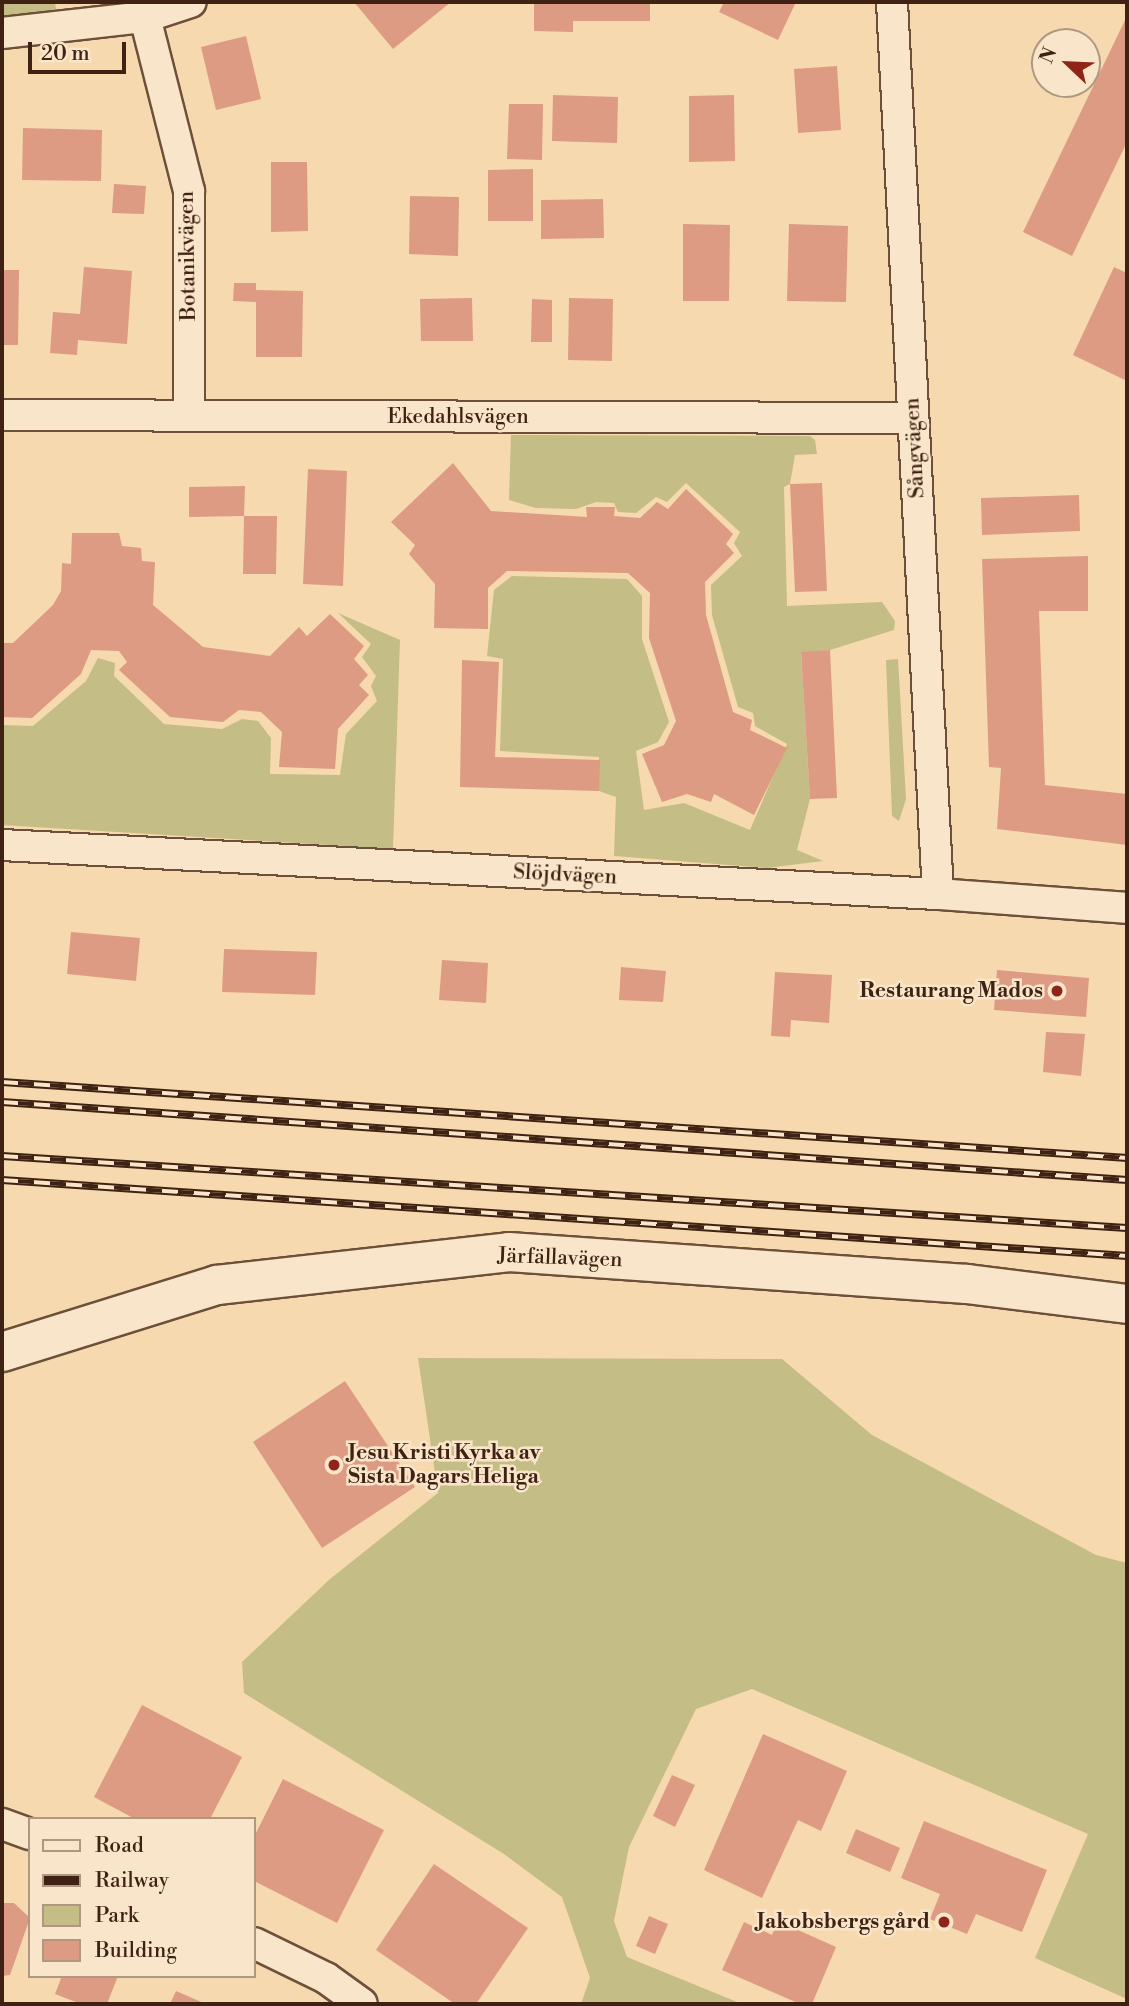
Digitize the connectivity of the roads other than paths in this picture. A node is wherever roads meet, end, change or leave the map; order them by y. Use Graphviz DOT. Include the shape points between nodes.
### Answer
graph roads {
  1 [pos="191,2"];
  2 [pos="892,2"];
  3 [pos="145,18"];
  4 [pos="2,33"];
  5 [pos="2,415"];
  6 [pos="189,416"];
  7 [pos="914,418"];
  8 [pos="2,845"];
  9 [pos="938,894"];
  10 [pos="1127,908"];
  11 [pos="1127,1304"];
  12 [pos="2,1352"];
  13 [pos="2,1824"];
  14 [pos="28,1833"];
  15 [pos="256,1944"];
  16 [pos="362,2004"];
  1 -- 3 [label="street"];
  2 -- 7 [label="street, Sångvägen"];
  3 -- 4 [label="street"];
  3 -- 6 [label="street, Botanikvägen" via="189,191"];
  5 -- 6 [label="street, Ekedahlsvägen"];
  6 -- 7 [label="street, Ekedahlsvägen"];
  7 -- 9 [label="street, Sångvägen"];
  8 -- 9 [label="street, Slöjdvägen"];
  9 -- 10 [label="street, Slöjdvägen"];
  11 -- 12 [label="street, Järfällavägen" via="967,1284 509,1252 217,1285"];
  13 -- 14 [label="street"];
  15 -- 16 [label="street" via="326,1978"];
}
